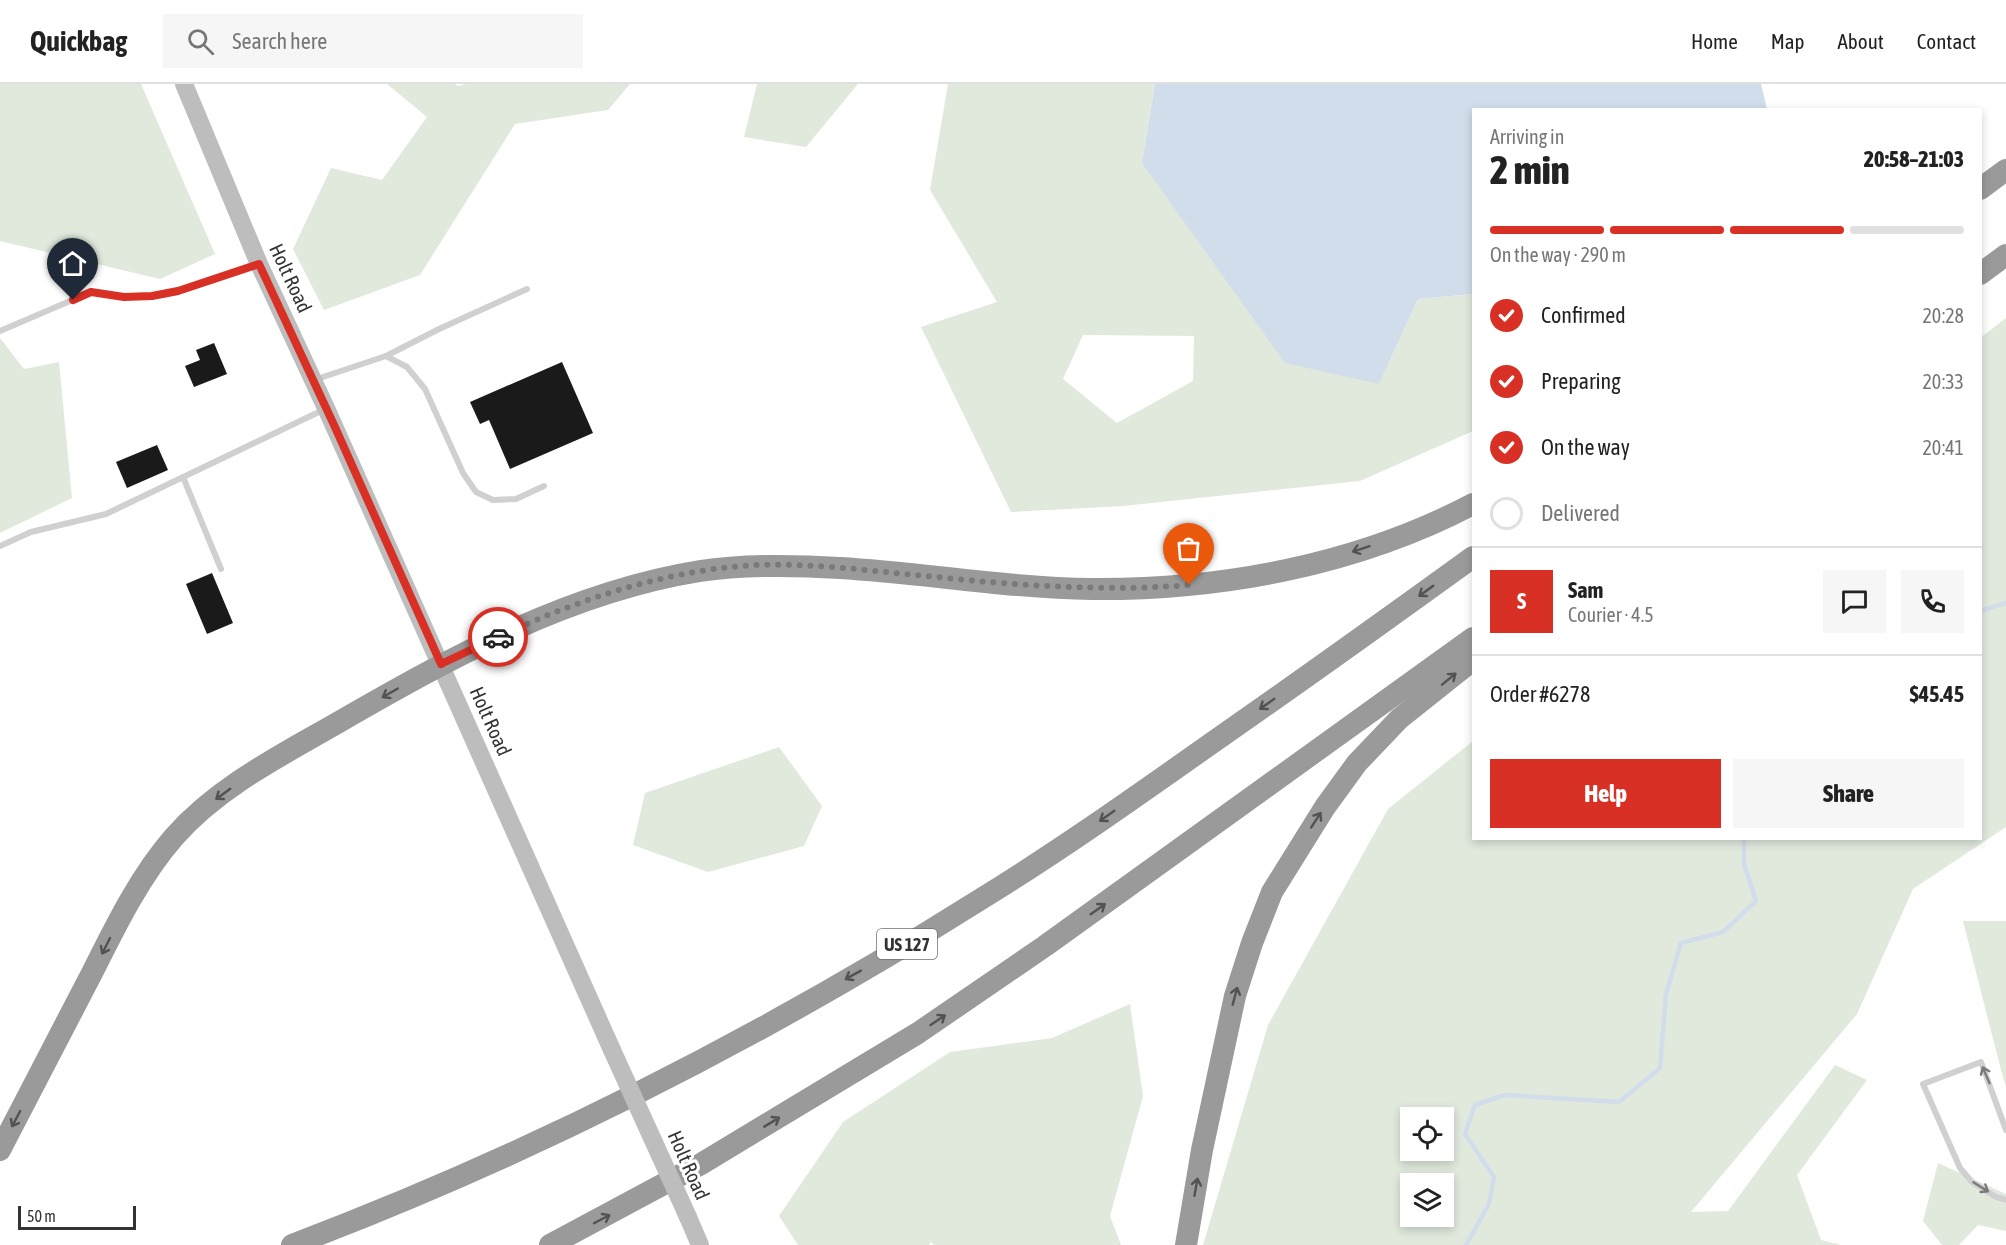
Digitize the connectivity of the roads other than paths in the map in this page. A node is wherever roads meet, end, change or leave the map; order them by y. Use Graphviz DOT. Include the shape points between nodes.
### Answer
graph roads {
  1 [pos="184,84"];
  2 [pos="2006,170"];
  3 [pos="1982,188"];
  4 [pos="2006,255"];
  5 [pos="259,264"];
  6 [pos="1982,273"];
  7 [pos="527,289"];
  8 [pos="0,331"];
  9 [pos="386,356"];
  10 [pos="314,381"];
  11 [pos="326,408"];
  12 [pos="183,477"];
  13 [pos="544,486"];
  14 [pos="1472,504"];
  15 [pos="0,546"];
  16 [pos="1472,558"];
  17 [pos="221,568"];
  18 [pos="1472,639"];
  19 [pos="1472,661"];
  20 [pos="441,664"];
  21 [pos="2006,1130"];
  22 [pos="0,1150"];
  23 [pos="2006,1200"];
  24 [pos="292,1245"];
  25 [pos="550,1245"];
  26 [pos="700,1245"];
  27 [pos="1186,1245"];
  1 -- 5 [label="street, Holt Road"];
  2 -- 3 [label="highway"];
  4 -- 6 [label="highway"];
  5 -- 8 [label="lane" via="161,294 124,297 91,292"];
  5 -- 10 [label="street, Holt Road"];
  7 -- 9 [label="lane"];
  9 -- 10 [label="lane"];
  9 -- 13 [label="lane" via="407,367 425,389 462,473 476,492 493,500 516,499"];
  10 -- 11 [label="street, Holt Road"];
  11 -- 12 [label="lane"];
  11 -- 20 [label="street, Holt Road"];
  12 -- 15 [label="lane" via="106,514 31,532"];
  12 -- 17 [label="lane"];
  14 -- 20 [label="highway, one-way" via="1408,534 1339,556 1208,584 1089,589 840,568 760,565 704,571 604,595 518,627"];
  16 -- 24 [label="highway, US 127, one-way" via="1086,831 882,959 753,1031 556,1132"];
  25 -- 18 [label="highway, one-way" via="701,1164 918,1033 1064,933"];
  27 -- 19 [label="highway, one-way" via="1235,996 1272,892 1319,815 1357,763 1399,719"];
  20 -- 22 [label="highway, one-way" via="252,772 174,837 118,922"];
  20 -- 26 [label="street, Holt Road, bridge"];
  21 -- 23 [label="lane, one-way" via="1981,1062 1923,1084 1960,1168 1972,1182"];
}
